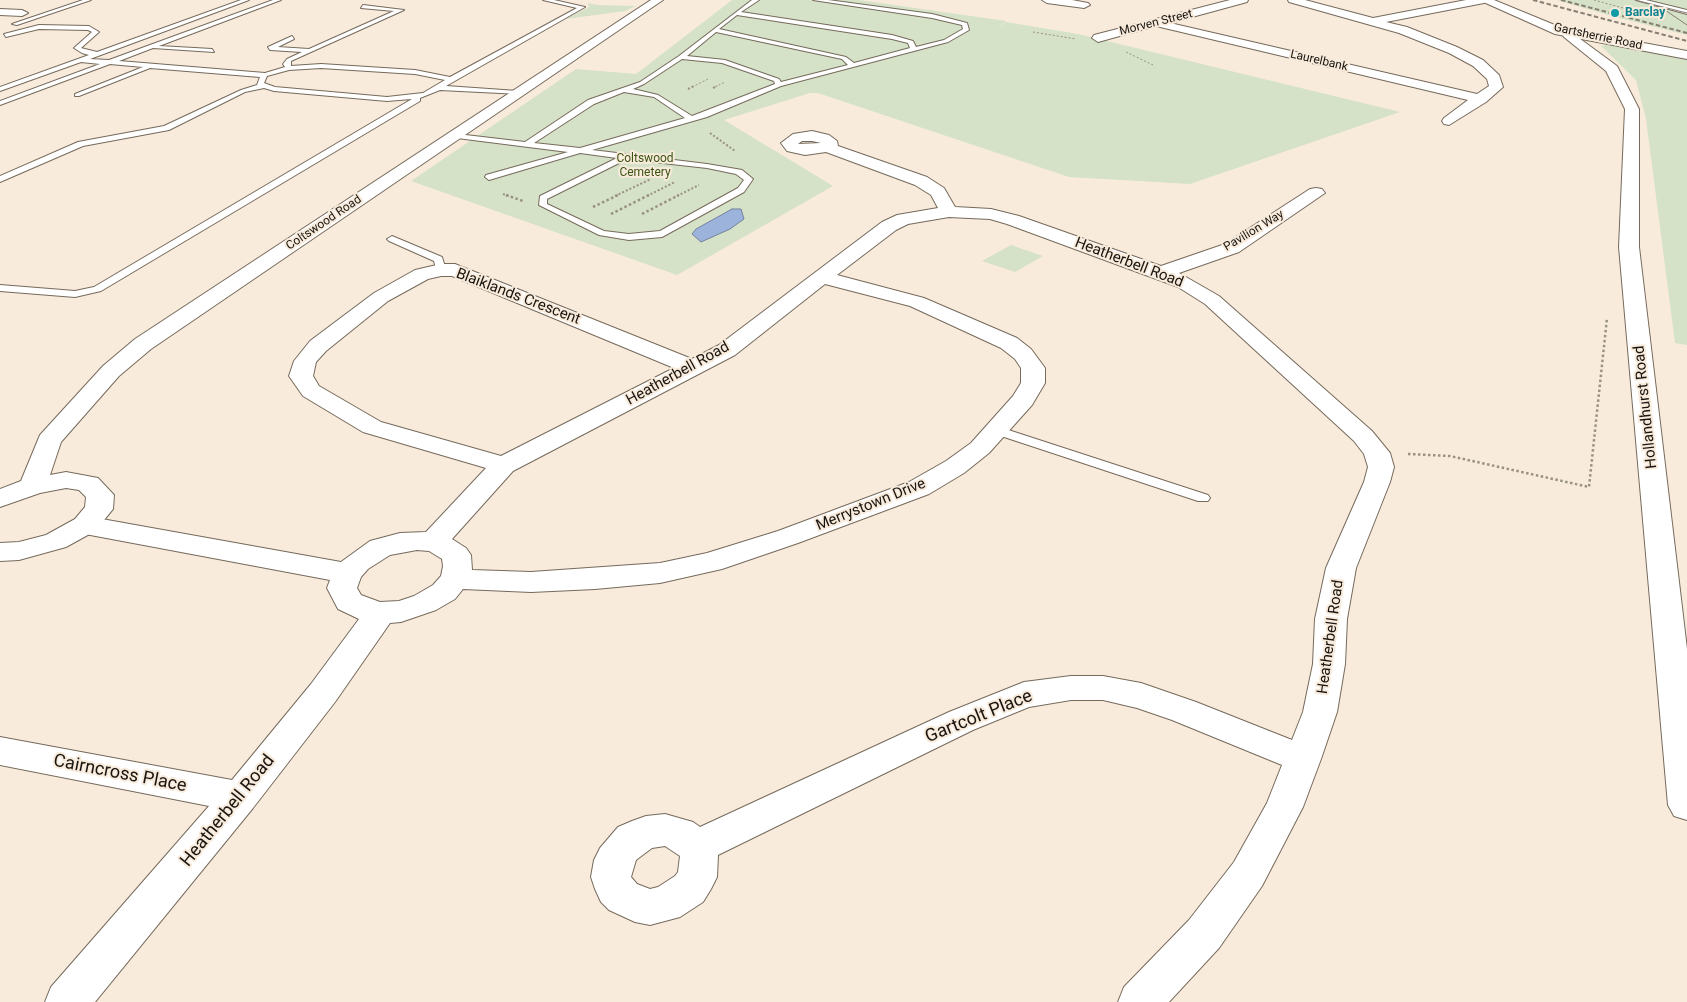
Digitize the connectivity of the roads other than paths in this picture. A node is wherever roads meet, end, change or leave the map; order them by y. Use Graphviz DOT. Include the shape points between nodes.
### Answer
graph roads {
  1 [pos="88,0"];
  2 [pos="246,0"];
  3 [pos="278,0"];
  4 [pos="546,0"];
  5 [pos="658,0"];
  6 [pos="756,0"];
  7 [pos="816,0"];
  8 [pos="1047,0"];
  9 [pos="1244,0"];
  10 [pos="1292,0"];
  11 [pos="1484,0"];
  12 [pos="1639,0"];
  13 [pos="1084,5"];
  14 [pos="363,7"];
  15 [pos="0,12"];
  16 [pos="1687,12"];
  17 [pos="22,13"];
  18 [pos="736,13"];
  19 [pos="1374,20"];
  20 [pos="1156,23"];
  21 [pos="0,29"];
  22 [pos="716,30"];
  23 [pos="1568,34"];
  24 [pos="6,35"];
  25 [pos="292,38"];
  26 [pos="1098,38"];
  27 [pos="151,47"];
  28 [pos="914,48"];
  29 [pos="212,51"];
  30 [pos="311,51"];
  31 [pos="98,54"];
  32 [pos="1687,55"];
  33 [pos="681,57"];
  34 [pos="81,60"];
  35 [pos="110,63"];
  36 [pos="852,66"];
  37 [pos="150,67"];
  38 [pos="289,68"];
  39 [pos="265,75"];
  40 [pos="450,80"];
  41 [pos="779,85"];
  42 [pos="263,86"];
  43 [pos="440,88"];
  44 [pos="0,89"];
  45 [pos="621,91"];
  46 [pos="518,93"];
  47 [pos="77,95"];
  48 [pos="424,95"];
  49 [pos="1481,99"];
  50 [pos="0,102"];
  51 [pos="691,119"];
  52 [pos="1448,121"];
  53 [pos="457,136"];
  54 [pos="527,144"];
  55 [pos="827,147"];
  56 [pos="578,150"];
  57 [pos="626,156"];
  58 [pos="489,177"];
  59 [pos="0,179"];
  60 [pos="1316,193"];
  61 [pos="949,212"];
  62 [pos="392,239"];
  63 [pos="441,270"];
  64 [pos="1161,273"];
  65 [pos="820,277"];
  66 [pos="0,288"];
  67 [pos="694,368"];
  68 [pos="996,430"];
  69 [pos="504,465"];
  70 [pos="33,486"];
  71 [pos="1203,498"];
  72 [pos="0,499"];
  73 [pos="85,524"];
  74 [pos="433,542"];
  75 [pos="0,552"];
  76 [pos="347,573"];
  77 [pos="454,579"];
  78 [pos="380,613"];
  79 [pos="0,751"];
  80 [pos="1303,759"];
  81 [pos="240,797"];
  82 [pos="1687,805"];
  83 [pos="696,847"];
  84 [pos="66,1002"];
  85 [pos="1140,1002"];
  1 -- 21 [label="lane"];
  2 -- 31 [label="lane"];
  3 -- 27 [label="lane"];
  4 -- 40 [label="lane" via="582,6"];
  5 -- 46 [label="street, Coltswood Road"];
  6 -- 18 [label="lane"];
  7 -- 28 [label="lane" via="932,16 966,24 966,30 946,41"];
  8 -- 13 [label="street"];
  9 -- 20 [label="street, Morven Street"];
  10 -- 19 [label="street"];
  11 -- 19 [label="street"];
  11 -- 23 [label="street, Gartsherrie Road"];
  12 -- 16 [label="lane"];
  14 -- 30 [label="lane" via="401,10"];
  15 -- 17 [label="street"];
  18 -- 22 [label="lane"];
  18 -- 28 [label="lane" via="892,38 911,42"];
  19 -- 49 [label="street" via="1426,39 1478,64 1494,78 1496,87"];
  20 -- 26 [label="street, Morven Street"];
  20 -- 49 [label="street, Laurelbank"];
  22 -- 33 [label="lane"];
  22 -- 36 [label="lane" via="844,58"];
  23 -- 32 [label="street, Gartsherrie Road"];
  23 -- 82 [label="street, Hollandhurst Road" via="1612,69 1632,109 1629,247"];
  24 -- 31 [label="lane" via="39,27 89,28 96,32 77,48"];
  25 -- 30 [label="lane" via="270,48"];
  27 -- 29 [label="lane"];
  27 -- 35 [label="lane"];
  28 -- 36 [label="lane"];
  30 -- 38 [label="lane" via="289,60 286,64"];
  31 -- 34 [label="lane"];
  33 -- 41 [label="lane" via="723,61 777,80"];
  33 -- 45 [label="lane" via="642,83"];
  34 -- 35 [label="lane"];
  34 -- 44 [label="lane"];
  35 -- 37 [label="lane"];
  35 -- 50 [label="lane"];
  36 -- 41 [label="lane"];
  37 -- 39 [label="lane"];
  37 -- 47 [label="lane"];
  38 -- 39 [label="lane"];
  38 -- 40 [label="lane" via="321,66 415,72"];
  39 -- 42 [label="lane" via="260,84"];
  40 -- 43 [label="lane"];
  41 -- 51 [label="lane"];
  42 -- 48 [label="lane" via="387,99"];
  42 -- 59 [label="lane" via="243,91 166,128 81,144"];
  43 -- 46 [label="lane"];
  43 -- 48 [label="lane"];
  45 -- 51 [label="lane" via="656,96"];
  45 -- 54 [label="lane" via="591,102"];
  46 -- 53 [label="street, Coltswood Road"];
  48 -- 66 [label="lane" via="97,289 66,294"];
  49 -- 52 [label="street"];
  51 -- 56 [label="lane"];
  53 -- 54 [label="lane"];
  53 -- 70 [label="street, Coltswood Road" via="143,344 111,371 49,440"];
  54 -- 56 [label="lane"];
  55 -- 61 [label="street" via="921,181 938,192"];
  56 -- 57 [label="lane"];
  56 -- 58 [label="lane"];
  57 -- 57 [label="lane" via="543,198 543,204 602,232 629,237 662,234 740,190 750,179 739,172 707,166"];
  60 -- 64 [label="street, Pavilion Way" via="1232,248"];
  61 -- 64 [label="street, Heatherbell Road" via="991,214 1014,220"];
  61 -- 65 [label="street, Heatherbell Road" via="920,214 888,226"];
  62 -- 63 [label="lane" via="439,259"];
  63 -- 67 [label="street, Blaiklands Crescent" via="464,273"];
  63 -- 69 [label="street, Blaiklands Crescent" via="422,274 381,297 318,346 305,361 301,376 311,391 372,427"];
  64 -- 80 [label="street, Heatherbell Road" via="1212,300 1363,436 1377,453 1381,467 1378,482 1341,568 1331,619 1329,664 1320,712"];
  65 -- 67 [label="street, Heatherbell Road" via="727,350"];
  65 -- 68 [label="street, Merrystown Drive" via="917,302 1009,343 1023,354 1033,368 1033,383 1023,400"];
  67 -- 69 [label="street, Heatherbell Road"];
  68 -- 71 [label="lane"];
  68 -- 77 [label="street, Merrystown Drive" via="980,448 955,467 919,488 712,562 660,573 595,580"];
  69 -- 74 [label="street, Heatherbell Road"];
  70 -- 72 [label="street"];
  70 -- 73 [label="street" via="66,480 88,484 100,495 99,509"];
  73 -- 75 [label="street" via="56,541 19,551"];
  73 -- 76 [label="street"];
  74 -- 76 [label="street" via="400,542 380,548"];
  74 -- 77 [label="street" via="456,555 458,566"];
  76 -- 78 [label="street" via="342,588 349,602"];
  77 -- 78 [label="street" via="444,592 425,603 401,611"];
  78 -- 81 [label="street, Heatherbell Road" via="323,693"];
  79 -- 81 [label="street, Cairncross Place"];
  80 -- 83 [label="street, Gartcolt Place" via="1141,696 1103,688 1071,688 1024,695 961,721"];
  80 -- 85 [label="street, Heatherbell Road" via="1284,807 1248,874 1204,934"];
  81 -- 84 [label="street, Heatherbell Road"];
}
